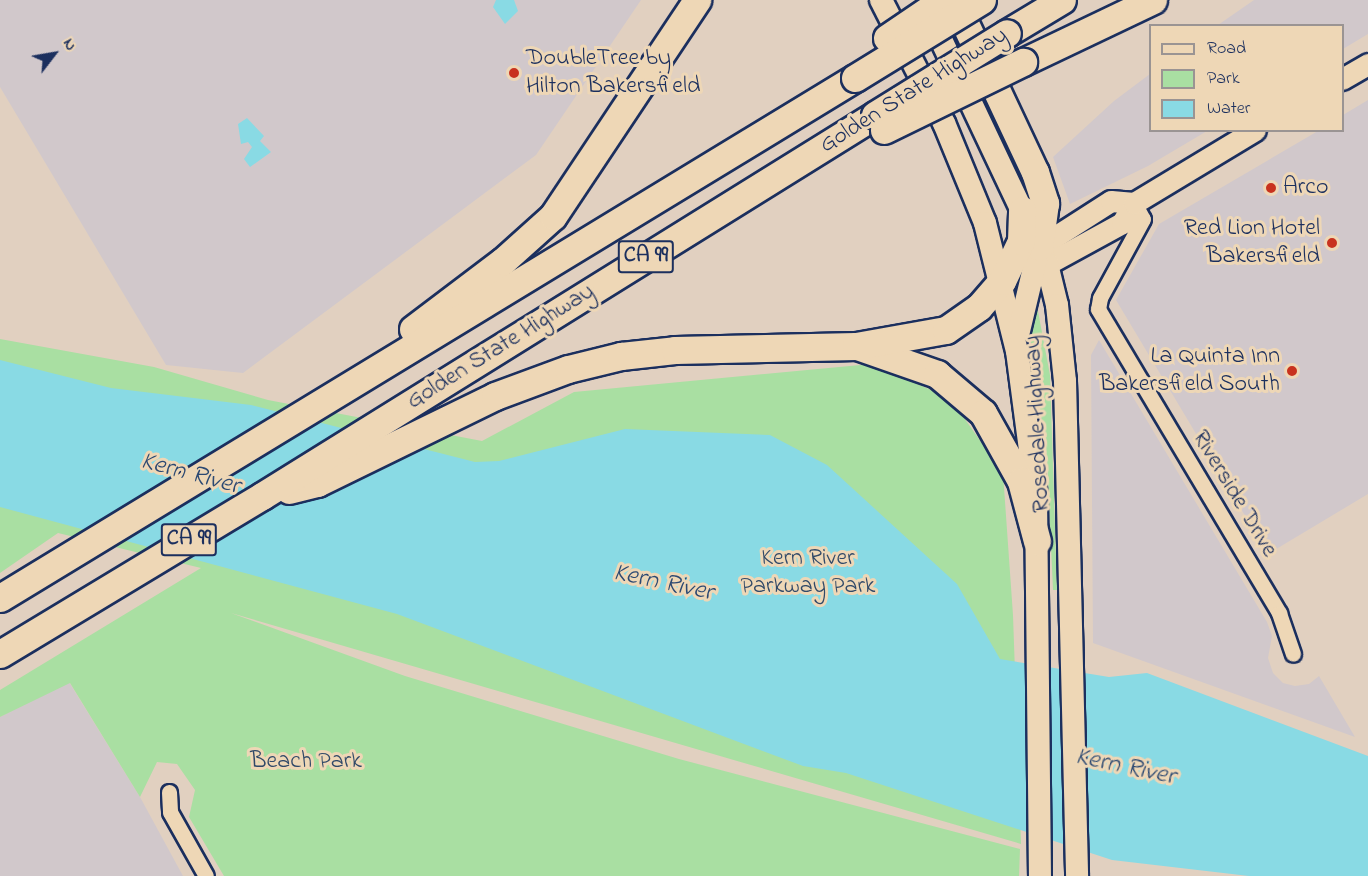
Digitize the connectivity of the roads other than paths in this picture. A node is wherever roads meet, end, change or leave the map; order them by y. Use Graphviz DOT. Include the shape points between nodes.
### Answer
graph roads {
  1 [pos="698,0"];
  2 [pos="881,0"];
  3 [pos="922,0"];
  4 [pos="943,0"];
  5 [pos="954,0"];
  6 [pos="982,0"];
  7 [pos="1062,0"];
  8 [pos="1153,0"];
  9 [pos="1368,64"];
  10 [pos="850,72"];
  11 [pos="1344,78"];
  12 [pos="880,123"];
  13 [pos="1252,132"];
  14 [pos="1134,203"];
  15 [pos="1022,210"];
  16 [pos="985,223"];
  17 [pos="1035,255"];
  18 [pos="1002,281"];
  19 [pos="856,346"];
  20 [pos="1017,351"];
  21 [pos="340,391"];
  22 [pos="262,496"];
  23 [pos="1037,541"];
  24 [pos="0,598"];
  25 [pos="0,654"];
  26 [pos="1293,654"];
  27 [pos="169,792"];
  28 [pos="1076,870"];
  29 [pos="206,876"];
  30 [pos="1040,876"];
  1 -- 21 [label="highway" via="553,216 504,261 386,350"];
  2 -- 16 [label="main road, Rosedale Highway" via="944,123"];
  3 -- 15 [label="main road"];
  4 -- 10 [label="highway, bridge"];
  5 -- 17 [label="highway" via="1035,172 1045,203"];
  6 -- 10 [label="highway, Golden State Highway, bridge"];
  7 -- 12 [label="highway, Golden State Highway / CA 99, bridge" via="1007,33"];
  8 -- 12 [label="highway, bridge" via="1023,62"];
  9 -- 11 [label="main road"];
  10 -- 21 [label="highway, Golden State Highway / CA 99" via="702,171"];
  12 -- 22 [label="highway, Golden State Highway / CA 99" via="845,134"];
  13 -- 14 [label="main road"];
  14 -- 17 [label="main road" via="1111,201"];
  14 -- 26 [label="street, Riverside Drive" via="1143,219 1100,298 1098,309 1278,613"];
  15 -- 17 [label="highway"];
  16 -- 17 [label="main road"];
  16 -- 18 [label="main road, Rosedale Highway"];
  17 -- 18 [label="highway"];
  17 -- 20 [label="main road" via="1024,297"];
  17 -- 28 [label="main road, Rosedale Highway" via="1064,343"];
  18 -- 19 [label="highway" via="979,306 946,330"];
  18 -- 20 [label="main road, Rosedale Highway"];
  19 -- 22 [label="highway" via="695,349 621,356 568,369 495,396 317,483"];
  19 -- 23 [label="highway" via="937,374 983,413 1021,481"];
  20 -- 23 [label="main road, Rosedale Highway" via="1028,416"];
  21 -- 24 [label="highway, Golden State Highway / CA 99"];
  22 -- 25 [label="highway, Golden State Highway / CA 99"];
  23 -- 30 [label="main road, Rosedale Highway"];
  27 -- 29 [label="street" via="170,812"];
}
